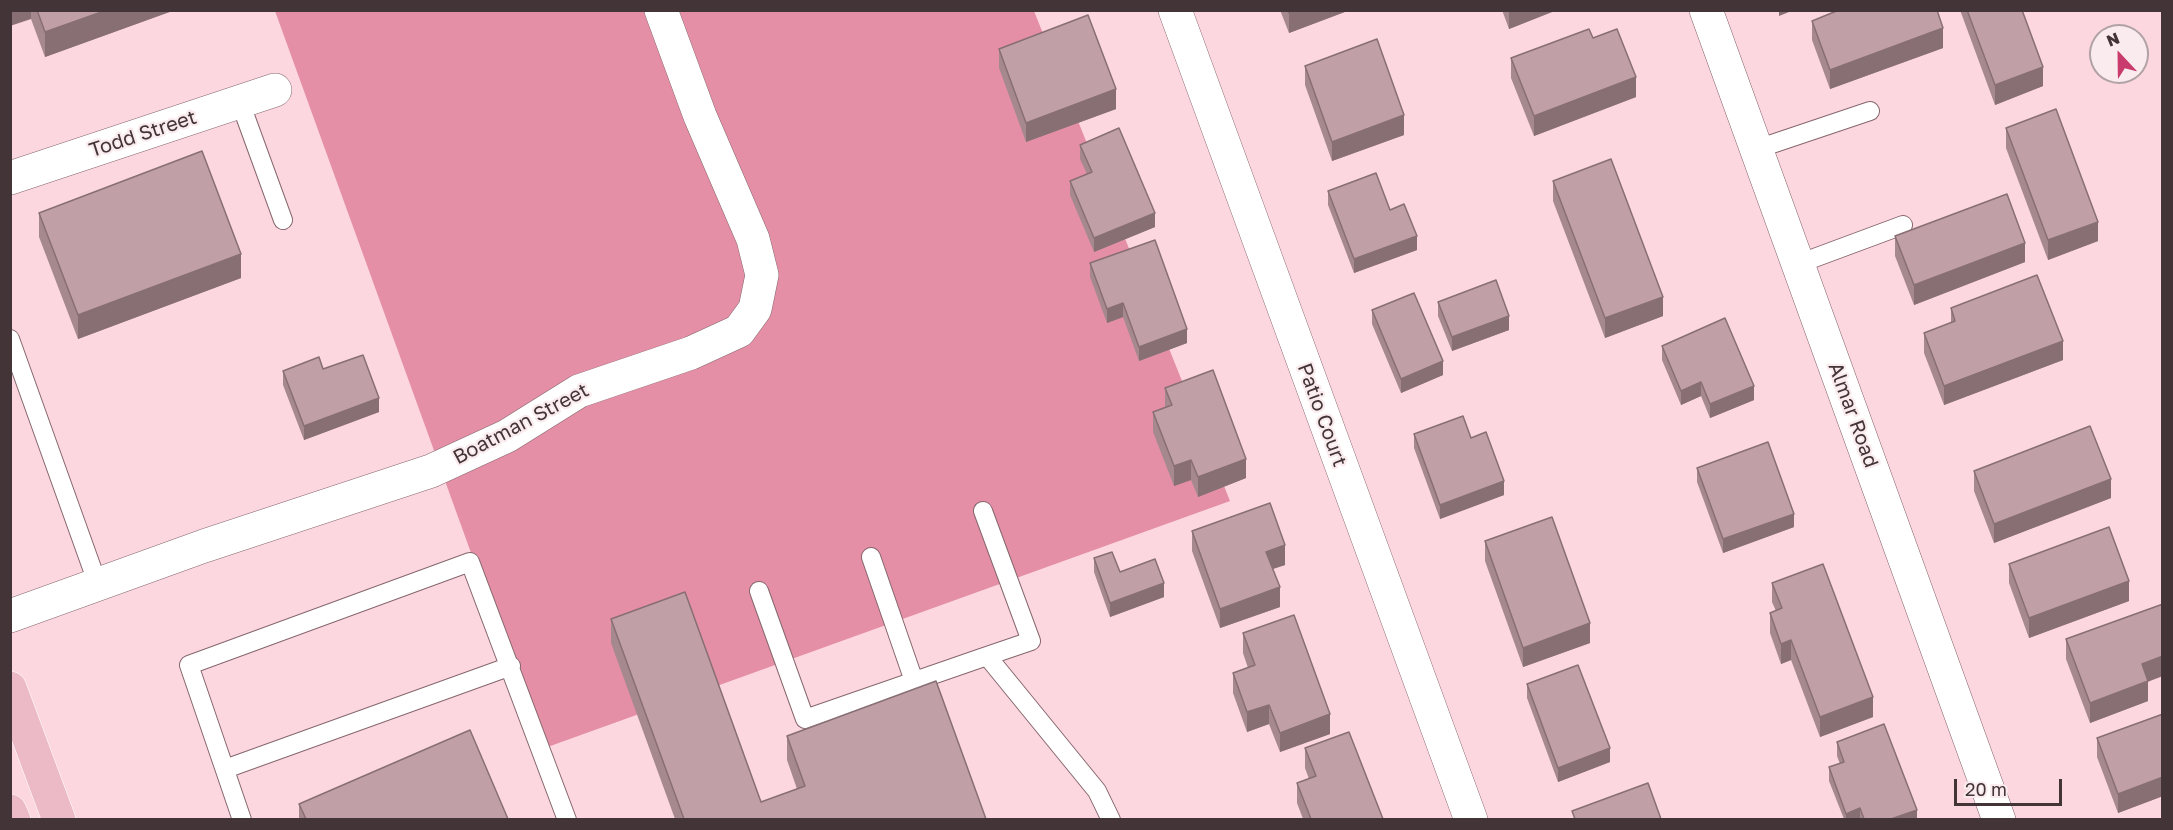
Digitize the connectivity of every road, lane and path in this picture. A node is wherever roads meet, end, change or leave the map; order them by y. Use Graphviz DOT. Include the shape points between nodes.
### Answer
graph roads {
  1 [pos="661,10"];
  2 [pos="1175,10"];
  3 [pos="1706,10"];
  4 [pos="275,90"];
  5 [pos="240,102"];
  6 [pos="1870,111"];
  7 [pos="1756,149"];
  8 [pos="10,178"];
  9 [pos="284,220"];
  10 [pos="1903,225"];
  11 [pos="1798,264"];
  12 [pos="10,339"];
  13 [pos="983,511"];
  14 [pos="871,556"];
  15 [pos="98,585"];
  16 [pos="759,591"];
  17 [pos="10,616"];
  18 [pos="987,656"];
  19 [pos="511,666"];
  20 [pos="914,681"];
  21 [pos="10,688"];
  22 [pos="225,769"];
  23 [pos="10,811"];
  24 [pos="14,819"];
  25 [pos="59,819"];
  26 [pos="242,819"];
  27 [pos="567,819"];
  28 [pos="1111,819"];
  29 [pos="1471,819"];
  30 [pos="1999,819"];
  1 -- 15 [label="street, Boatman Street" via="700,116 756,248 762,276 755,309 739,331 691,353 579,391 507,436 431,471"];
  2 -- 29 [label="street, Patio Court"];
  3 -- 7 [label="street, Almar Road"];
  4 -- 5 [label="street, Todd Street"];
  5 -- 8 [label="street, Todd Street"];
  5 -- 9 [label="lane"];
  6 -- 7 [label="lane"];
  7 -- 11 [label="street, Almar Road"];
  10 -- 11 [label="lane"];
  11 -- 30 [label="street, Almar Road"];
  12 -- 15 [label="lane"];
  13 -- 18 [label="lane" via="1031,641"];
  14 -- 20 [label="lane"];
  15 -- 17 [label="street, Boatman Street"];
  16 -- 20 [label="lane" via="805,719"];
  18 -- 20 [label="lane"];
  18 -- 28 [label="lane" via="1097,791"];
  19 -- 22 [label="lane"];
  19 -- 22 [label="lane" via="470,562 189,665"];
  19 -- 27 [label="lane"];
  21 -- 25 [label="main road"];
  22 -- 26 [label="lane"];
  23 -- 24 [label="main road"];
}
